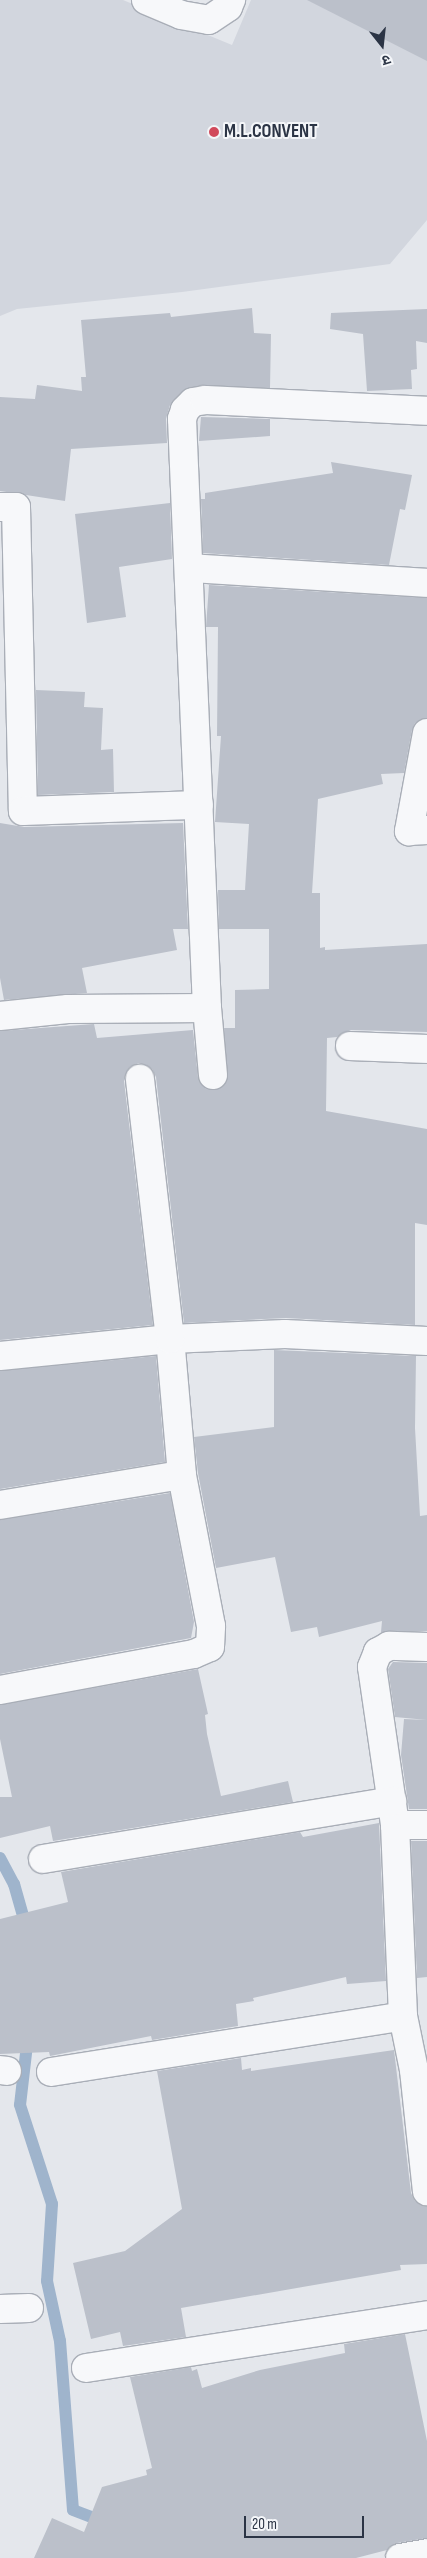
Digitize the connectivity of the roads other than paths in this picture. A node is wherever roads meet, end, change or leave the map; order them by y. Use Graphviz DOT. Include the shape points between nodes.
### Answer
graph roads {
  1 [pos="146,0"];
  2 [pos="231,0"];
  3 [pos="427,411"];
  4 [pos="0,507"];
  5 [pos="190,568"];
  6 [pos="427,583"];
  7 [pos="427,733"];
  8 [pos="199,804"];
  9 [pos="427,830"];
  10 [pos="207,1008"];
  11 [pos="0,1016"];
  12 [pos="350,1046"];
  13 [pos="427,1049"];
  14 [pos="213,1075"];
  15 [pos="140,1079"];
  16 [pos="170,1339"];
  17 [pos="427,1341"];
  18 [pos="0,1356"];
  19 [pos="182,1475"];
  20 [pos="0,1505"];
  21 [pos="427,1647"];
  22 [pos="0,1690"];
  23 [pos="393,1813"];
  24 [pos="427,1825"];
  25 [pos="43,1859"];
  26 [pos="403,2016"];
  27 [pos="421,2069"];
  28 [pos="52,2072"];
  29 [pos="427,2191"];
  30 [pos="0,2308"];
  31 [pos="29,2308"];
  32 [pos="427,2315"];
  33 [pos="86,2368"];
  34 [pos="427,2553"];
  35 [pos="400,2558"];
  1 -- 2 [label="street" via="181,15 209,20 228,7"];
  3 -- 5 [label="street" via="193,402 182,420"];
  4 -- 8 [label="street" via="16,507 23,811"];
  5 -- 6 [label="street"];
  5 -- 8 [label="street"];
  7 -- 9 [label="street" via="409,830"];
  8 -- 10 [label="street"];
  10 -- 11 [label="street" via="68,1009"];
  10 -- 14 [label="street"];
  12 -- 13 [label="street"];
  15 -- 16 [label="street"];
  16 -- 17 [label="street" via="286,1334"];
  16 -- 18 [label="street"];
  16 -- 19 [label="street"];
  19 -- 20 [label="street"];
  19 -- 22 [label="street" via="211,1626 210,1647 194,1654"];
  21 -- 23 [label="street" via="388,1646 378,1652 372,1667"];
  23 -- 24 [label="street"];
  23 -- 25 [label="street"];
  23 -- 26 [label="street"];
  26 -- 27 [label="street"];
  26 -- 28 [label="street"];
  27 -- 29 [label="street"];
  30 -- 31 [label="street"];
  32 -- 33 [label="street"];
  34 -- 35 [label="street"];
}
